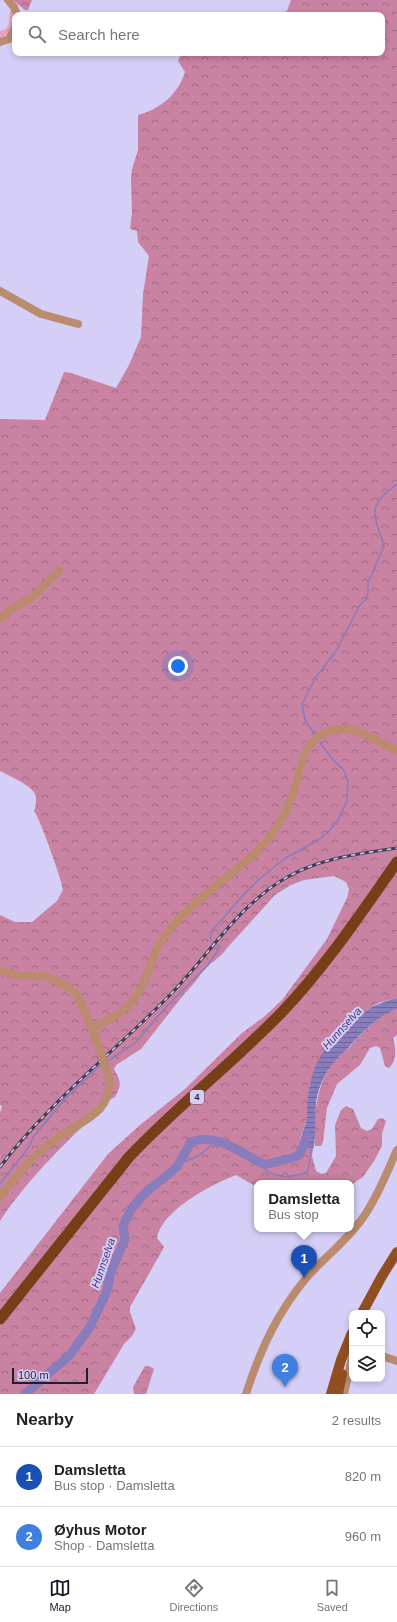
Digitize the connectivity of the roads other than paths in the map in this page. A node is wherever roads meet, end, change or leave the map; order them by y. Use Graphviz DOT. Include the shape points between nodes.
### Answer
graph roads {
  1 [pos="8,0"];
  2 [pos="16,12"];
  3 [pos="12,34"];
  4 [pos="0,42"];
  5 [pos="0,291"];
  6 [pos="78,324"];
  7 [pos="59,570"];
  8 [pos="0,619"];
  9 [pos="397,750"];
  10 [pos="397,865"];
  11 [pos="0,971"];
  12 [pos="92,1029"];
  13 [pos="397,1150"];
  14 [pos="0,1196"];
  15 [pos="354,1229"];
  16 [pos="351,1232"];
  17 [pos="397,1252"];
  18 [pos="364,1310"];
  19 [pos="0,1319"];
  20 [pos="0,1327"];
  21 [pos="350,1346"];
  22 [pos="350,1346"];
  23 [pos="385,1357"];
  24 [pos="397,1361"];
  25 [pos="349,1371"];
  26 [pos="246,1394"];
  27 [pos="331,1394"];
  28 [pos="338,1394"];
  29 [pos="344,1394"];
  1 -- 2 [label="street"];
  3 -- 4 [label="street" via="9,39"];
  5 -- 6 [label="street" via="41,314"];
  7 -- 8 [label="street" via="34,596"];
  9 -- 12 [label="street" via="367,734 349,729 330,731 318,736 302,758 292,798 282,819 264,845 176,922 163,937 139,993 118,1014"];
  10 -- 19 [label="highway, 4" via="309,981 266,1028 129,1156"];
  10 -- 20 [label="highway, 4" via="339,952 294,1006 233,1066 180,1112 132,1161"];
  11 -- 12 [label="street" via="21,976 44,976 69,988 78,996"];
  12 -- 14 [label="street, bridge" via="109,1077 108,1097 100,1110 37,1154"];
  13 -- 15 [label="street" via="375,1198"];
  16 -- 26 [label="street" via="309,1276 282,1311 262,1349"];
  17 -- 18 [label="main road"];
  21 -- 27 [label="main road"];
  22 -- 28 [label="main road"];
  23 -- 24 [label="street"];
  25 -- 29 [label="street"];
}
